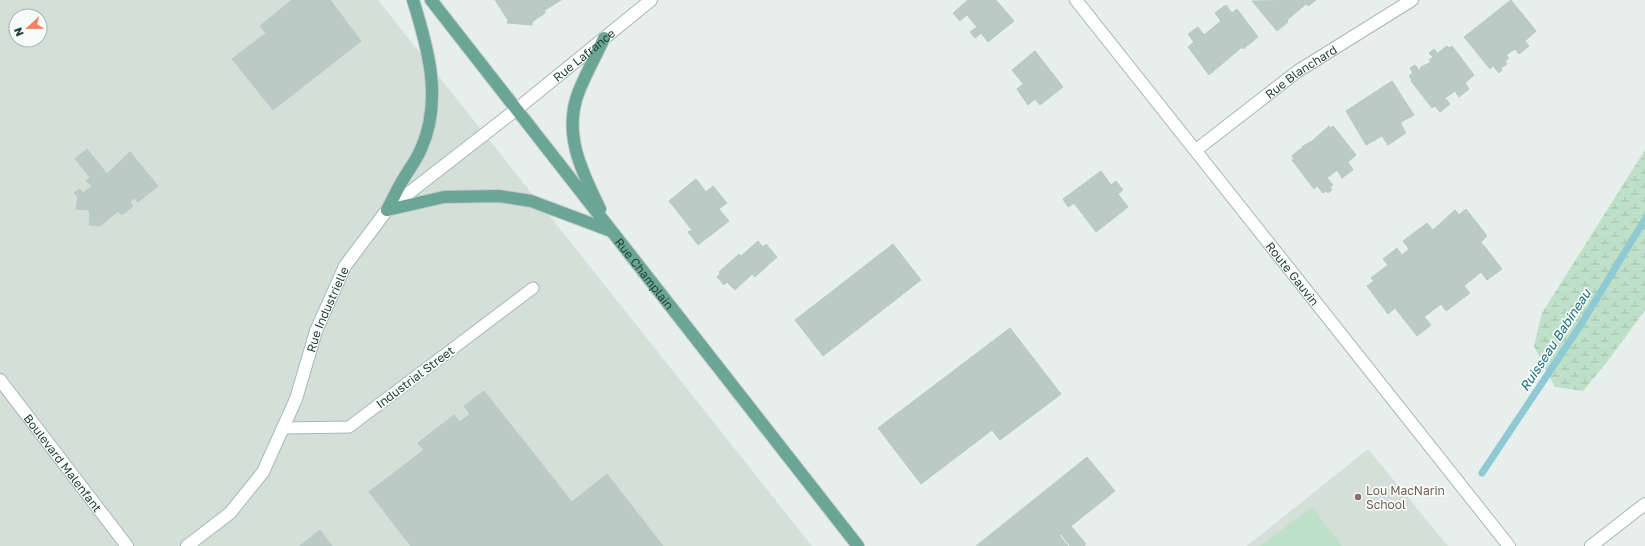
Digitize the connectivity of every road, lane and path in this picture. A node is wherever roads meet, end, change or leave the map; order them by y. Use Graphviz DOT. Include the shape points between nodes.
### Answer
graph roads {
  1 [pos="413,0"];
  2 [pos="431,0"];
  3 [pos="651,0"];
  4 [pos="1076,0"];
  5 [pos="1412,0"];
  6 [pos="604,38"];
  7 [pos="517,109"];
  8 [pos="1196,150"];
  9 [pos="388,210"];
  10 [pos="612,231"];
  11 [pos="534,288"];
  12 [pos="0,380"];
  13 [pos="284,428"];
  14 [pos="1645,504"];
  15 [pos="127,546"];
  16 [pos="187,546"];
  17 [pos="858,546"];
  18 [pos="1510,546"];
  19 [pos="1591,546"];
  1 -- 9 [label="main road" via="428,52 433,87 430,122 421,149"];
  2 -- 7 [label="main road, Rue Champlain"];
  3 -- 6 [label="street, Rue Lafrance"];
  4 -- 8 [label="street, Route Gauvin"];
  5 -- 8 [label="street, Rue Blanchard" via="1298,71"];
  6 -- 7 [label="street, Rue Lafrance"];
  6 -- 10 [label="main road" via="578,92 573,119 574,140 581,170"];
  7 -- 9 [label="street, Rue Industrielle"];
  7 -- 10 [label="main road, Rue Champlain"];
  8 -- 18 [label="street, Route Gauvin"];
  9 -- 10 [label="main road" via="444,197 499,196 531,201"];
  9 -- 13 [label="street, Rue Industrielle" via="345,266 316,331 296,399"];
  10 -- 17 [label="main road, Rue Champlain"];
  11 -- 13 [label="lane, Industrial Street" via="349,427"];
  12 -- 15 [label="street, Boulevard Malenfant"];
  13 -- 16 [label="street, Rue Industrielle" via="262,472 230,513"];
  14 -- 19 [label="street"];
}
